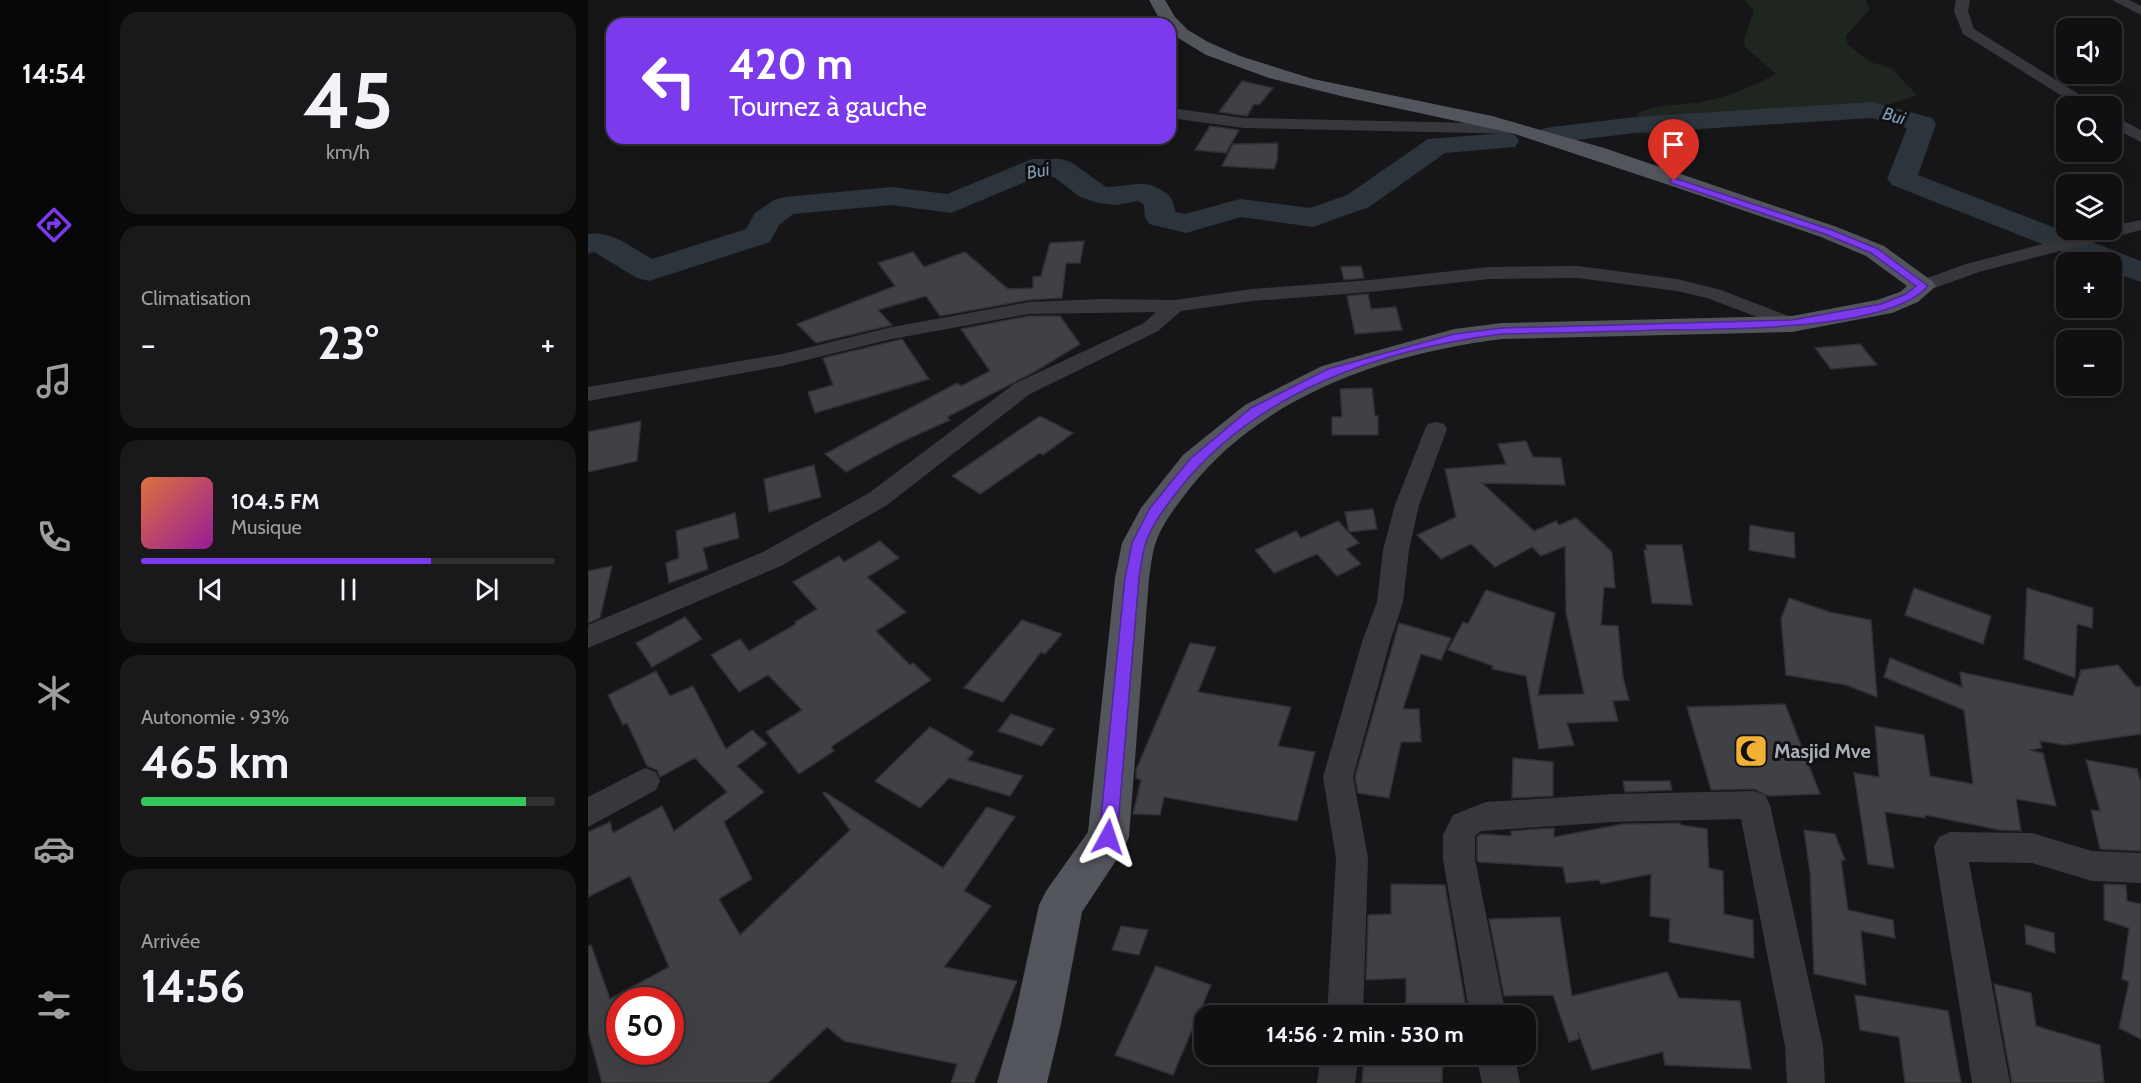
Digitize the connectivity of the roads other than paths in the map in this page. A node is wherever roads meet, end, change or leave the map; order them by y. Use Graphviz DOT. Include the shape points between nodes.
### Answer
graph roads {
  1 [pos="1157,0"];
  2 [pos="1963,0"];
  3 [pos="2119,0"];
  4 [pos="2141,11"];
  5 [pos="1167,18"];
  6 [pos="1176,27"];
  7 [pos="2072,96"];
  8 [pos="1176,114"];
  9 [pos="2122,126"];
  10 [pos="1520,129"];
  11 [pos="2141,137"];
  12 [pos="2141,225"];
  13 [pos="1923,286"];
  14 [pos="1175,306"];
  15 [pos="1792,324"];
  16 [pos="588,394"];
  17 [pos="1436,429"];
  18 [pos="588,637"];
  19 [pos="645,781"];
  20 [pos="588,813"];
  21 [pos="2141,867"];
  22 [pos="1345,1005"];
  23 [pos="1486,1005"];
  24 [pos="1338,1065"];
  25 [pos="1498,1065"];
  26 [pos="1022,1083"];
  27 [pos="1335,1083"];
  28 [pos="1501,1083"];
  29 [pos="1806,1083"];
  30 [pos="1991,1083"];
  1 -- 5 [label="main road"];
  2 -- 7 [label="street" via="1961,11 1968,31"];
  3 -- 4 [label="street"];
  6 -- 10 [label="main road" via="1209,50 1241,63 1295,79"];
  8 -- 10 [label="street" via="1244,123"];
  9 -- 11 [label="street"];
  10 -- 13 [label="main road" via="1829,232 1875,251"];
  12 -- 13 [label="street" via="1973,268"];
  13 -- 15 [label="main road" via="1909,297 1883,307"];
  14 -- 15 [label="street" via="1489,273 1578,272 1677,285 1714,294"];
  14 -- 16 [label="street" via="1029,308 892,333 782,360"];
  14 -- 18 [label="street" via="1151,327 1022,389 878,499 772,560"];
  15 -- 26 [label="main road" via="1502,331 1454,337 1332,372 1255,411 1194,462 1157,508 1139,543 1132,578 1108,837 1061,905"];
  17 -- 22 [label="street" via="1407,506 1396,550 1390,602 1338,777 1352,858"];
  19 -- 20 [label="street"];
  21 -- 30 [label="street" via="2092,866 2032,848 1950,847"];
  23 -- 29 [label="street" via="1459,859 1461,829 1469,820 1614,808 1754,805 1804,1046"];
  24 -- 27 [label="street"];
  25 -- 28 [label="street"];
}
